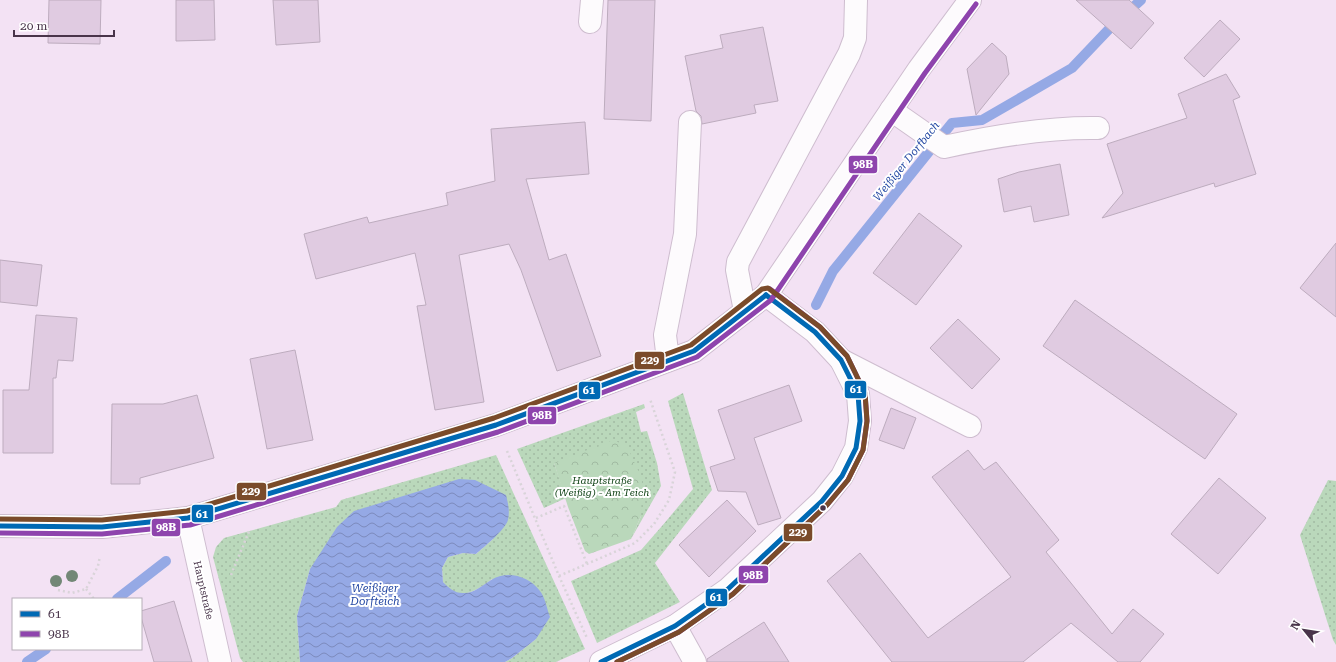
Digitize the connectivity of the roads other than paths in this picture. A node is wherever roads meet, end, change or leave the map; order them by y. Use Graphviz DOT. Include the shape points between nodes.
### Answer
graph roads {
  1 [pos="592,0"];
  2 [pos="856,0"];
  3 [pos="970,0"];
  4 [pos="590,22"];
  5 [pos="891,110"];
  6 [pos="690,122"];
  7 [pos="1098,128"];
  8 [pos="766,295"];
  9 [pos="745,311"];
  10 [pos="668,360"];
  11 [pos="841,360"];
  12 [pos="970,426"];
  13 [pos="188,518"];
  14 [pos="0,526"];
  15 [pos="675,626"];
  16 [pos="596,653"];
  17 [pos="220,662"];
  18 [pos="695,662"];
  1 -- 4 [label="street"];
  2 -- 9 [label="street" via="855,38 849,54 738,262 737,270"];
  3 -- 5 [label="street"];
  5 -- 7 [label="street" via="937,142 1073,127"];
  5 -- 8 [label="street"];
  6 -- 10 [label="street" via="685,234 665,335"];
  8 -- 9 [label="street"];
  8 -- 11 [label="street" via="815,332"];
  9 -- 10 [label="street" via="694,351"];
  10 -- 13 [label="street" via="496,425"];
  11 -- 12 [label="street"];
  11 -- 15 [label="street" via="858,394 860,421 856,448 842,476 822,501 728,589"];
  13 -- 14 [label="street" via="102,527"];
  13 -- 17 [label="street, Hauptstraße"];
  15 -- 16 [label="street"];
  15 -- 18 [label="street"];
}
